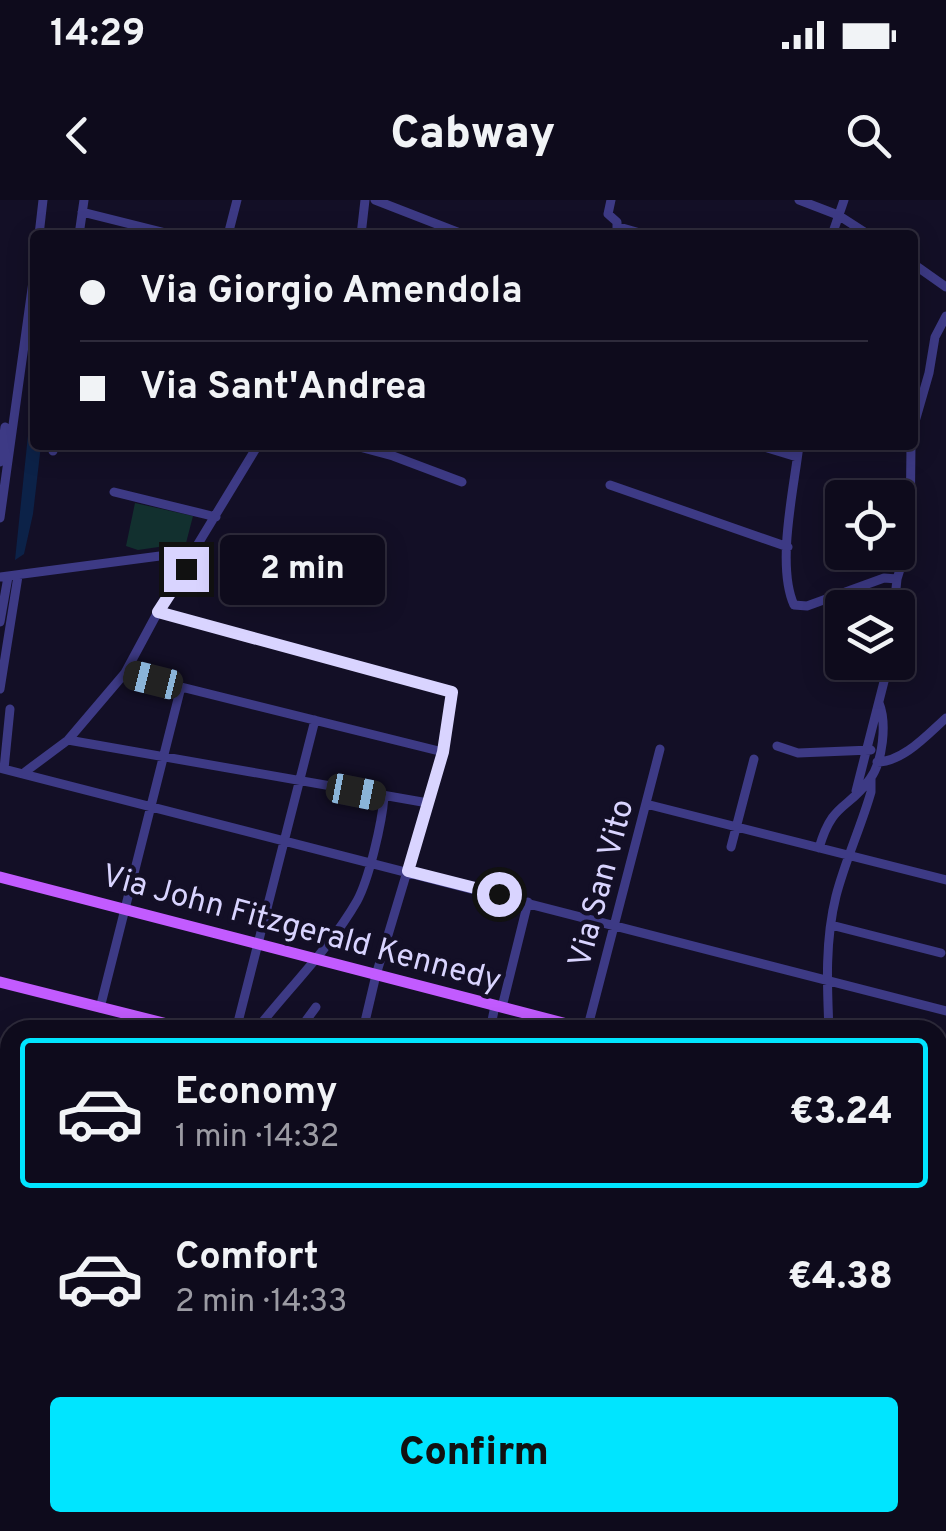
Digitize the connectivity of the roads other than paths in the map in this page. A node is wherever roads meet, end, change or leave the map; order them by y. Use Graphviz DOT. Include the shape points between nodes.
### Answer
graph roads {
  1 [pos="44,200"];
  2 [pos="84,200"];
  3 [pos="238,200"];
  4 [pos="365,200"];
  5 [pos="375,200"];
  6 [pos="611,200"];
  7 [pos="799,200"];
  8 [pos="844,200"];
  9 [pos="82,212"];
  10 [pos="838,215"];
  11 [pos="40,230"];
  12 [pos="80,230"];
  13 [pos="154,230"];
  14 [pos="229,230"];
  15 [pos="362,230"];
  16 [pos="452,230"];
  17 [pos="617,230"];
  18 [pos="834,230"];
  19 [pos="861,230"];
  20 [pos="918,267"];
  21 [pos="946,288"];
  22 [pos="30,295"];
  23 [pos="946,316"];
  24 [pos="918,413"];
  25 [pos="6,428"];
  26 [pos="255,450"];
  27 [pos="370,450"];
  28 [pos="774,450"];
  29 [pos="798,450"];
  30 [pos="911,450"];
  31 [pos="797,457"];
  32 [pos="0,462"];
  33 [pos="462,482"];
  34 [pos="610,485"];
  35 [pos="114,492"];
  36 [pos="216,517"];
  37 [pos="0,518"];
  38 [pos="788,547"];
  39 [pos="193,557"];
  40 [pos="7,577"];
  41 [pos="897,579"];
  42 [pos="896,590"];
  43 [pos="158,612"];
  44 [pos="0,622"];
  45 [pos="2,653"];
  46 [pos="125,673"];
  47 [pos="884,680"];
  48 [pos="181,687"];
  49 [pos="0,689"];
  50 [pos="10,709"];
  51 [pos="946,718"];
  52 [pos="315,720"];
  53 [pos="68,740"];
  54 [pos="776,746"];
  55 [pos="660,749"];
  56 [pos="443,752"];
  57 [pos="164,757"];
  58 [pos="754,759"];
  59 [pos="872,764"];
  60 [pos="2,768"];
  61 [pos="25,772"];
  62 [pos="300,781"];
  63 [pos="384,797"];
  64 [pos="428,802"];
  65 [pos="646,804"];
  66 [pos="151,806"];
  67 [pos="736,827"];
  68 [pos="285,840"];
  69 [pos="731,848"];
  70 [pos="819,848"];
  71 [pos="849,856"];
  72 [pos="370,861"];
  73 [pos="408,871"];
  74 [pos="0,876"];
  75 [pos="946,880"];
  76 [pos="528,902"];
  77 [pos="125,909"];
  78 [pos="616,924"];
  79 [pos="831,925"];
  80 [pos="257,944"];
  81 [pos="942,953"];
  82 [pos="313,959"];
  83 [pos="376,975"];
  84 [pos="827,979"];
  85 [pos="0,982"];
  86 [pos="316,1006"];
  87 [pos="499,1006"];
  88 [pos="100,1008"];
  89 [pos="946,1011"];
  90 [pos="150,1020"];
  91 [pos="238,1020"];
  92 [pos="264,1020"];
  93 [pos="307,1020"];
  94 [pos="365,1020"];
  95 [pos="494,1020"];
  96 [pos="551,1020"];
  97 [pos="591,1020"];
  98 [pos="829,1020"];
  1 -- 11 [label="street"];
  2 -- 9 [label="street"];
  3 -- 14 [label="street"];
  4 -- 15 [label="street"];
  5 -- 16 [label="street"];
  6 -- 17 [label="street" via="608,214"];
  7 -- 10 [label="street"];
  8 -- 10 [label="street"];
  9 -- 12 [label="street"];
  9 -- 13 [label="street"];
  10 -- 18 [label="street"];
  10 -- 19 [label="street"];
  20 -- 21 [label="street"];
  22 -- 25 [label="street"];
  23 -- 24 [label="street"];
  25 -- 32 [label="street"];
  25 -- 37 [label="street"];
  26 -- 36 [label="street"];
  27 -- 33 [label="street"];
  28 -- 31 [label="street"];
  29 -- 31 [label="street"];
  30 -- 41 [label="street" via="911,523"];
  31 -- 38 [label="street"];
  34 -- 38 [label="street"];
  35 -- 36 [label="street"];
  36 -- 39 [label="street"];
  38 -- 41 [label="street" via="791,601 799,608"];
  39 -- 40 [label="street"];
  39 -- 43 [label="street"];
  40 -- 44 [label="street"];
  40 -- 45 [label="street"];
  41 -- 42 [label="street"];
  43 -- 46 [label="street"];
  43 -- 56 [label="street" via="452,692"];
  45 -- 49 [label="street"];
  46 -- 48 [label="street"];
  46 -- 53 [label="street"];
  47 -- 59 [label="street" via="880,703 886,724"];
  48 -- 52 [label="street"];
  48 -- 57 [label="street"];
  50 -- 60 [label="street"];
  51 -- 59 [label="street" via="888,762"];
  52 -- 56 [label="street"];
  52 -- 62 [label="street"];
  53 -- 57 [label="street"];
  53 -- 61 [label="street"];
  54 -- 59 [label="street"];
  55 -- 65 [label="street, Via San Vito"];
  56 -- 64 [label="street"];
  57 -- 62 [label="street"];
  57 -- 66 [label="street"];
  58 -- 67 [label="street"];
  59 -- 70 [label="street" via="832,815"];
  59 -- 71 [label="street" via="872,792"];
  60 -- 61 [label="street"];
  61 -- 66 [label="street"];
  62 -- 63 [label="street"];
  62 -- 68 [label="street"];
  63 -- 64 [label="street"];
  63 -- 72 [label="street"];
  64 -- 73 [label="street"];
  65 -- 67 [label="street"];
  65 -- 78 [label="street, Via San Vito"];
  66 -- 68 [label="street"];
  66 -- 77 [label="street"];
  67 -- 69 [label="street"];
  67 -- 70 [label="street"];
  68 -- 72 [label="street"];
  68 -- 80 [label="street"];
  70 -- 71 [label="street"];
  71 -- 75 [label="street"];
  71 -- 79 [label="street"];
  72 -- 73 [label="street"];
  72 -- 82 [label="street" via="359,898"];
  73 -- 76 [label="street"];
  73 -- 83 [label="street"];
  74 -- 77 [label="main road, Via John Fitzgerald Kennedy"];
  76 -- 78 [label="street"];
  76 -- 87 [label="street"];
  77 -- 80 [label="main road, Via John Fitzgerald Kennedy"];
  77 -- 88 [label="street"];
  78 -- 84 [label="street"];
  78 -- 97 [label="street, Via San Vito"];
  79 -- 81 [label="street"];
  79 -- 84 [label="street"];
  80 -- 82 [label="main road, Via John Fitzgerald Kennedy"];
  80 -- 91 [label="street"];
  82 -- 83 [label="main road, Via John Fitzgerald Kennedy"];
  82 -- 92 [label="street"];
  83 -- 87 [label="main road, Via John Fitzgerald Kennedy"];
  83 -- 94 [label="street"];
  84 -- 89 [label="street"];
  84 -- 98 [label="street"];
  85 -- 88 [label="main road"];
  86 -- 93 [label="street"];
  87 -- 95 [label="street"];
  87 -- 96 [label="main road, Via John Fitzgerald Kennedy"];
  88 -- 90 [label="main road"];
}
